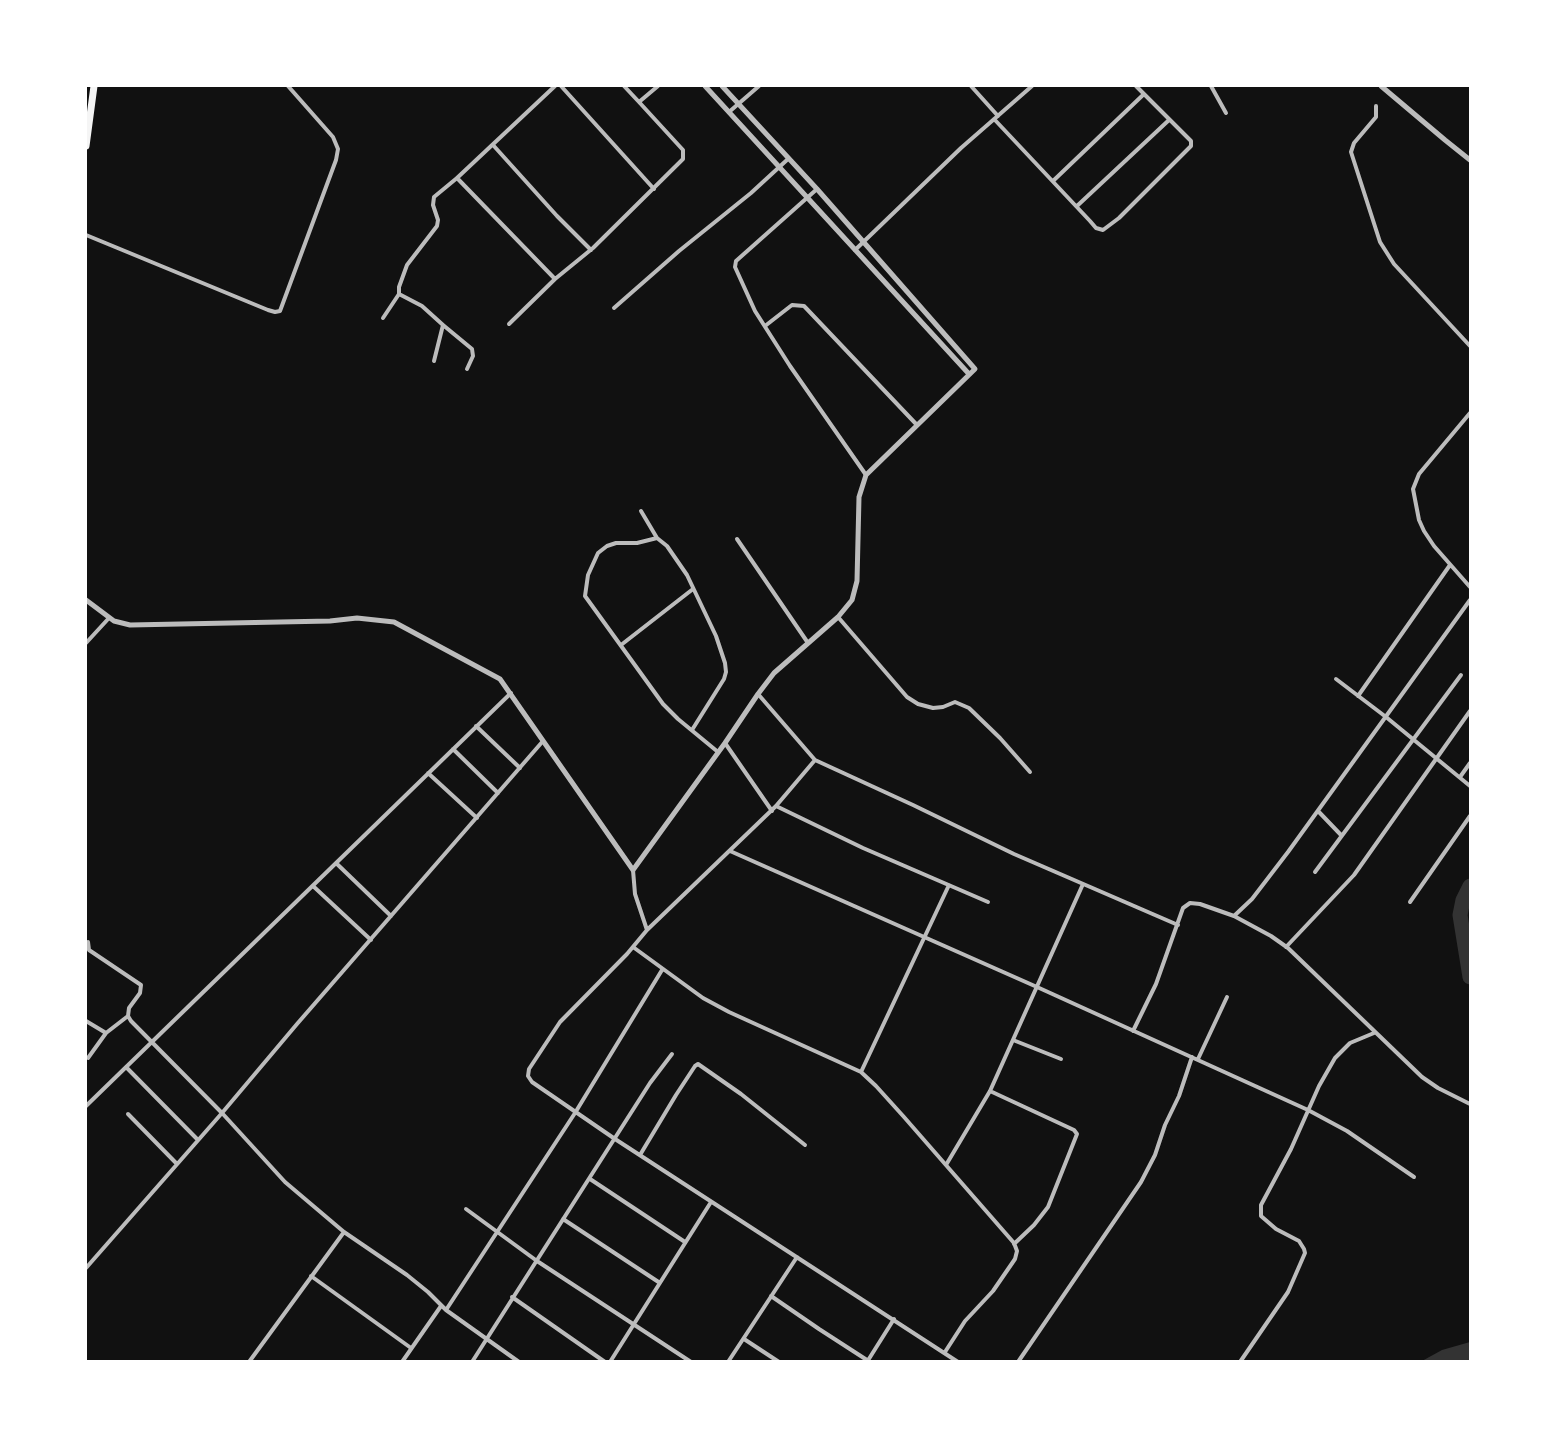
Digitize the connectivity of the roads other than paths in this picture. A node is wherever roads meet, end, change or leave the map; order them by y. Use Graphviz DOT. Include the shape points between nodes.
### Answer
graph roads {
  1 [pos="94,86"];
  2 [pos="288,86"];
  3 [pos="555,86"];
  4 [pos="561,86"];
  5 [pos="624,86"];
  6 [pos="658,86"];
  7 [pos="705,86"];
  8 [pos="722,86"];
  9 [pos="759,86"];
  10 [pos="971,86"];
  11 [pos="1032,86"];
  12 [pos="1136,86"];
  13 [pos="1211,86"];
  14 [pos="1381,86"];
  15 [pos="1144,94"];
  16 [pos="639,102"];
  17 [pos="739,103"];
  18 [pos="1376,106"];
  19 [pos="729,112"];
  20 [pos="1226,113"];
  21 [pos="996,117"];
  22 [pos="1169,120"];
  23 [pos="493,145"];
  24 [pos="86,146"];
  25 [pos="788,159"];
  26 [pos="1470,160"];
  27 [pos="779,167"];
  28 [pos="457,178"];
  29 [pos="1053,181"];
  30 [pos="654,189"];
  31 [pos="818,189"];
  32 [pos="807,199"];
  33 [pos="1077,206"];
  34 [pos="86,235"];
  35 [pos="863,241"];
  36 [pos="591,250"];
  37 [pos="854,250"];
  38 [pos="555,279"];
  39 [pos="399,294"];
  40 [pos="614,308"];
  41 [pos="383,318"];
  42 [pos="510,324"];
  43 [pos="443,325"];
  44 [pos="765,326"];
  45 [pos="1470,346"];
  46 [pos="434,362"];
  47 [pos="467,369"];
  48 [pos="969,374"];
  49 [pos="1470,413"];
  50 [pos="917,425"];
  51 [pos="866,475"];
  52 [pos="642,511"];
  53 [pos="657,538"];
  54 [pos="738,539"];
  55 [pos="1450,564"];
  56 [pos="1470,587"];
  57 [pos="693,588"];
  58 [pos="86,600"];
  59 [pos="1470,600"];
  60 [pos="838,617"];
  61 [pos="109,618"];
  62 [pos="86,643"];
  63 [pos="808,643"];
  64 [pos="621,645"];
  65 [pos="1461,675"];
  66 [pos="1336,679"];
  67 [pos="511,692"];
  68 [pos="758,694"];
  69 [pos="1358,696"];
  70 [pos="1470,711"];
  71 [pos="1386,717"];
  72 [pos="476,726"];
  73 [pos="692,730"];
  74 [pos="1413,738"];
  75 [pos="543,741"];
  76 [pos="725,743"];
  77 [pos="453,749"];
  78 [pos="718,752"];
  79 [pos="1437,758"];
  80 [pos="815,760"];
  81 [pos="1470,763"];
  82 [pos="520,768"];
  83 [pos="1030,772"];
  84 [pos="428,773"];
  85 [pos="1460,777"];
  86 [pos="1470,786"];
  87 [pos="498,793"];
  88 [pos="776,806"];
  89 [pos="772,811"];
  90 [pos="1318,811"];
  91 [pos="1470,816"];
  92 [pos="477,818"];
  93 [pos="1341,835"];
  94 [pos="730,851"];
  95 [pos="336,863"];
  96 [pos="633,870"];
  97 [pos="1315,872"];
  98 [pos="1083,884"];
  99 [pos="949,885"];
  100 [pos="314,886"];
  101 [pos="1410,902"];
  102 [pos="988,903"];
  103 [pos="391,916"];
  104 [pos="1234,916"];
  105 [pos="1178,925"];
  106 [pos="647,930"];
  107 [pos="925,938"];
  108 [pos="371,940"];
  109 [pos="88,942"];
  110 [pos="633,947"];
  111 [pos="1286,947"];
  112 [pos="662,970"];
  113 [pos="1037,987"];
  114 [pos="1227,997"];
  115 [pos="128,1016"];
  116 [pos="86,1021"];
  117 [pos="1133,1031"];
  118 [pos="106,1033"];
  119 [pos="1374,1033"];
  120 [pos="1013,1041"];
  121 [pos="152,1043"];
  122 [pos="672,1054"];
  123 [pos="1192,1057"];
  124 [pos="88,1058"];
  125 [pos="1061,1059"];
  126 [pos="1198,1059"];
  127 [pos="126,1067"];
  128 [pos="861,1072"];
  129 [pos="990,1091"];
  130 [pos="1470,1104"];
  131 [pos="86,1106"];
  132 [pos="1308,1110"];
  133 [pos="222,1113"];
  134 [pos="575,1113"];
  135 [pos="128,1114"];
  136 [pos="615,1139"];
  137 [pos="198,1140"];
  138 [pos="805,1145"];
  139 [pos="640,1155"];
  140 [pos="177,1164"];
  141 [pos="946,1165"];
  142 [pos="1414,1177"];
  143 [pos="590,1179"];
  144 [pos="711,1202"];
  145 [pos="466,1209"];
  146 [pos="563,1219"];
  147 [pos="344,1232"];
  148 [pos="497,1233"];
  149 [pos="685,1242"];
  150 [pos="1014,1244"];
  151 [pos="797,1257"];
  152 [pos="537,1261"];
  153 [pos="86,1268"];
  154 [pos="311,1276"];
  155 [pos="660,1283"];
  156 [pos="771,1296"];
  157 [pos="512,1297"];
  158 [pos="441,1306"];
  159 [pos="446,1310"];
  160 [pos="894,1319"];
  161 [pos="633,1325"];
  162 [pos="744,1339"];
  163 [pos="486,1340"];
  164 [pos="411,1348"];
  165 [pos="945,1352"];
  166 [pos="868,1361"];
  167 [pos="249,1362"];
  168 [pos="402,1362"];
  169 [pos="472,1362"];
  170 [pos="519,1362"];
  171 [pos="604,1362"];
  172 [pos="610,1362"];
  173 [pos="691,1362"];
  174 [pos="728,1362"];
  175 [pos="779,1362"];
  176 [pos="958,1362"];
  177 [pos="1018,1362"];
  178 [pos="1240,1362"];
  1 -- 24 [label="main road"];
  2 -- 34 [label="street" via="333,137 338,149 280,310 268,310"];
  3 -- 23 [label="street"];
  4 -- 30 [label="street"];
  5 -- 16 [label="street"];
  6 -- 16 [label="street"];
  7 -- 19 [label="street"];
  8 -- 17 [label="street"];
  9 -- 17 [label="street"];
  10 -- 21 [label="street"];
  11 -- 21 [label="street"];
  12 -- 15 [label="street"];
  13 -- 20 [label="street"];
  14 -- 26 [label="street"];
  15 -- 22 [label="street"];
  15 -- 29 [label="street"];
  16 -- 30 [label="street" via="684,154"];
  17 -- 19 [label="street"];
  17 -- 25 [label="street"];
  18 -- 45 [label="street" via="1376,117 1353,143 1351,152 1380,242 1394,264"];
  19 -- 27 [label="street"];
  21 -- 29 [label="street"];
  21 -- 35 [label="street"];
  22 -- 33 [label="street"];
  22 -- 33 [label="street" via="1191,141 1191,146 1113,223 1103,230 1096,228"];
  23 -- 28 [label="street"];
  23 -- 36 [label="street"];
  25 -- 27 [label="street"];
  25 -- 31 [label="street"];
  27 -- 32 [label="street"];
  27 -- 40 [label="street"];
  28 -- 38 [label="street"];
  28 -- 39 [label="street" via="434,197 437,226 407,265"];
  29 -- 33 [label="street"];
  30 -- 36 [label="street"];
  31 -- 32 [label="street"];
  31 -- 35 [label="street"];
  32 -- 37 [label="street"];
  32 -- 44 [label="street" via="735,264"];
  35 -- 37 [label="street"];
  35 -- 48 [label="street" via="975,369"];
  36 -- 38 [label="street"];
  37 -- 48 [label="street"];
  38 -- 42 [label="street"];
  39 -- 41 [label="street"];
  39 -- 43 [label="street" via="422,306"];
  43 -- 46 [label="street"];
  43 -- 47 [label="street" via="472,349"];
  44 -- 50 [label="street" via="792,305 804,306"];
  44 -- 51 [label="street"];
  48 -- 50 [label="street"];
  49 -- 55 [label="street" via="1414,482 1415,502 1424,531"];
  50 -- 51 [label="street"];
  51 -- 60 [label="street" via="859,504 856,592"];
  52 -- 53 [label="street"];
  53 -- 57 [label="street" via="667,546"];
  53 -- 64 [label="street" via="607,546 591,565 585,587 587,600"];
  54 -- 63 [label="street"];
  55 -- 56 [label="street"];
  55 -- 69 [label="street"];
  57 -- 64 [label="street"];
  57 -- 73 [label="street" via="722,651 726,672"];
  58 -- 61 [label="street"];
  59 -- 71 [label="street"];
  60 -- 63 [label="street"];
  60 -- 83 [label="street" via="907,697 933,708 955,702 969,708"];
  61 -- 62 [label="street"];
  61 -- 67 [label="street" via="130,625 386,619 492,673"];
  63 -- 68 [label="street" via="774,673"];
  64 -- 73 [label="street" via="663,704"];
  65 -- 74 [label="street"];
  66 -- 69 [label="street"];
  67 -- 72 [label="street"];
  67 -- 75 [label="street"];
  68 -- 76 [label="street"];
  68 -- 80 [label="street"];
  69 -- 71 [label="street"];
  70 -- 79 [label="street"];
  71 -- 74 [label="street"];
  71 -- 90 [label="street"];
  72 -- 77 [label="street"];
  72 -- 82 [label="street"];
  73 -- 78 [label="street"];
  74 -- 79 [label="street"];
  74 -- 93 [label="street"];
  75 -- 82 [label="street"];
  75 -- 96 [label="street"];
  76 -- 78 [label="street"];
  76 -- 89 [label="street"];
  77 -- 84 [label="street"];
  77 -- 87 [label="street"];
  78 -- 96 [label="street"];
  79 -- 85 [label="street"];
  79 -- 111 [label="street" via="1354,875"];
  80 -- 88 [label="street"];
  80 -- 98 [label="street"];
  81 -- 85 [label="street"];
  82 -- 87 [label="street"];
  84 -- 92 [label="street"];
  84 -- 95 [label="street"];
  85 -- 86 [label="street"];
  87 -- 92 [label="street"];
  88 -- 89 [label="street"];
  88 -- 99 [label="street"];
  89 -- 94 [label="street"];
  90 -- 93 [label="street"];
  90 -- 104 [label="street"];
  91 -- 101 [label="street"];
  92 -- 103 [label="street"];
  93 -- 97 [label="street"];
  94 -- 106 [label="street"];
  94 -- 107 [label="street"];
  95 -- 100 [label="street"];
  95 -- 103 [label="street"];
  96 -- 106 [label="street" via="635,894"];
  98 -- 105 [label="street"];
  98 -- 113 [label="street"];
  99 -- 102 [label="street"];
  99 -- 107 [label="street"];
  100 -- 108 [label="street"];
  100 -- 121 [label="street"];
  103 -- 108 [label="street"];
  104 -- 105 [label="street" via="1190,903"];
  104 -- 111 [label="street"];
  105 -- 117 [label="street"];
  106 -- 110 [label="street"];
  107 -- 113 [label="street"];
  107 -- 128 [label="street"];
  108 -- 133 [label="street"];
  109 -- 115 [label="street" via="89,950 140,983 141,990"];
  110 -- 112 [label="street"];
  110 -- 134 [label="street" via="560,1022 529,1069 532,1082"];
  111 -- 119 [label="street"];
  112 -- 128 [label="street" via="729,1012"];
  112 -- 134 [label="street"];
  113 -- 117 [label="street"];
  113 -- 120 [label="street"];
  114 -- 126 [label="street"];
  115 -- 118 [label="street"];
  115 -- 121 [label="street"];
  116 -- 118 [label="street"];
  117 -- 123 [label="street"];
  118 -- 124 [label="street"];
  119 -- 130 [label="street" via="1422,1077"];
  119 -- 132 [label="street" via="1350,1043 1339,1053"];
  120 -- 125 [label="street"];
  120 -- 129 [label="street"];
  121 -- 127 [label="street"];
  121 -- 133 [label="street"];
  122 -- 136 [label="street"];
  123 -- 126 [label="street"];
  123 -- 177 [label="street" via="1141,1182"];
  126 -- 132 [label="street"];
  127 -- 131 [label="street"];
  127 -- 137 [label="street"];
  128 -- 141 [label="street"];
  129 -- 141 [label="street"];
  129 -- 150 [label="street" via="1077,1134 1048,1207"];
  132 -- 142 [label="street" via="1347,1131"];
  132 -- 178 [label="street" via="1260,1209 1270,1225 1302,1244 1304,1259 1288,1292"];
  133 -- 137 [label="street"];
  133 -- 147 [label="street" via="285,1182"];
  134 -- 136 [label="street"];
  134 -- 148 [label="street"];
  135 -- 140 [label="street"];
  136 -- 139 [label="street"];
  136 -- 143 [label="street"];
  137 -- 140 [label="street"];
  138 -- 139 [label="street" via="698,1064"];
  139 -- 144 [label="street"];
  140 -- 153 [label="street"];
  141 -- 150 [label="street"];
  143 -- 146 [label="street"];
  143 -- 149 [label="street"];
  144 -- 149 [label="street"];
  144 -- 151 [label="street"];
  145 -- 148 [label="street"];
  146 -- 152 [label="street"];
  146 -- 155 [label="street"];
  147 -- 154 [label="street"];
  147 -- 158 [label="street" via="407,1275"];
  148 -- 152 [label="street"];
  148 -- 159 [label="street"];
  149 -- 155 [label="street"];
  150 -- 165 [label="street" via="1017,1255"];
  151 -- 156 [label="street"];
  151 -- 160 [label="street"];
  152 -- 157 [label="street"];
  152 -- 161 [label="street"];
  154 -- 164 [label="street"];
  154 -- 167 [label="street"];
  155 -- 161 [label="street"];
  156 -- 162 [label="street"];
  156 -- 166 [label="street"];
  157 -- 163 [label="street"];
  157 -- 171 [label="street"];
  158 -- 159 [label="street"];
  158 -- 164 [label="street"];
  159 -- 163 [label="street"];
  160 -- 165 [label="street"];
  160 -- 166 [label="street"];
  161 -- 172 [label="street"];
  161 -- 173 [label="street"];
  162 -- 174 [label="street"];
  162 -- 175 [label="street"];
  163 -- 169 [label="street"];
  163 -- 170 [label="street"];
  164 -- 168 [label="street"];
  165 -- 176 [label="street"];
}
